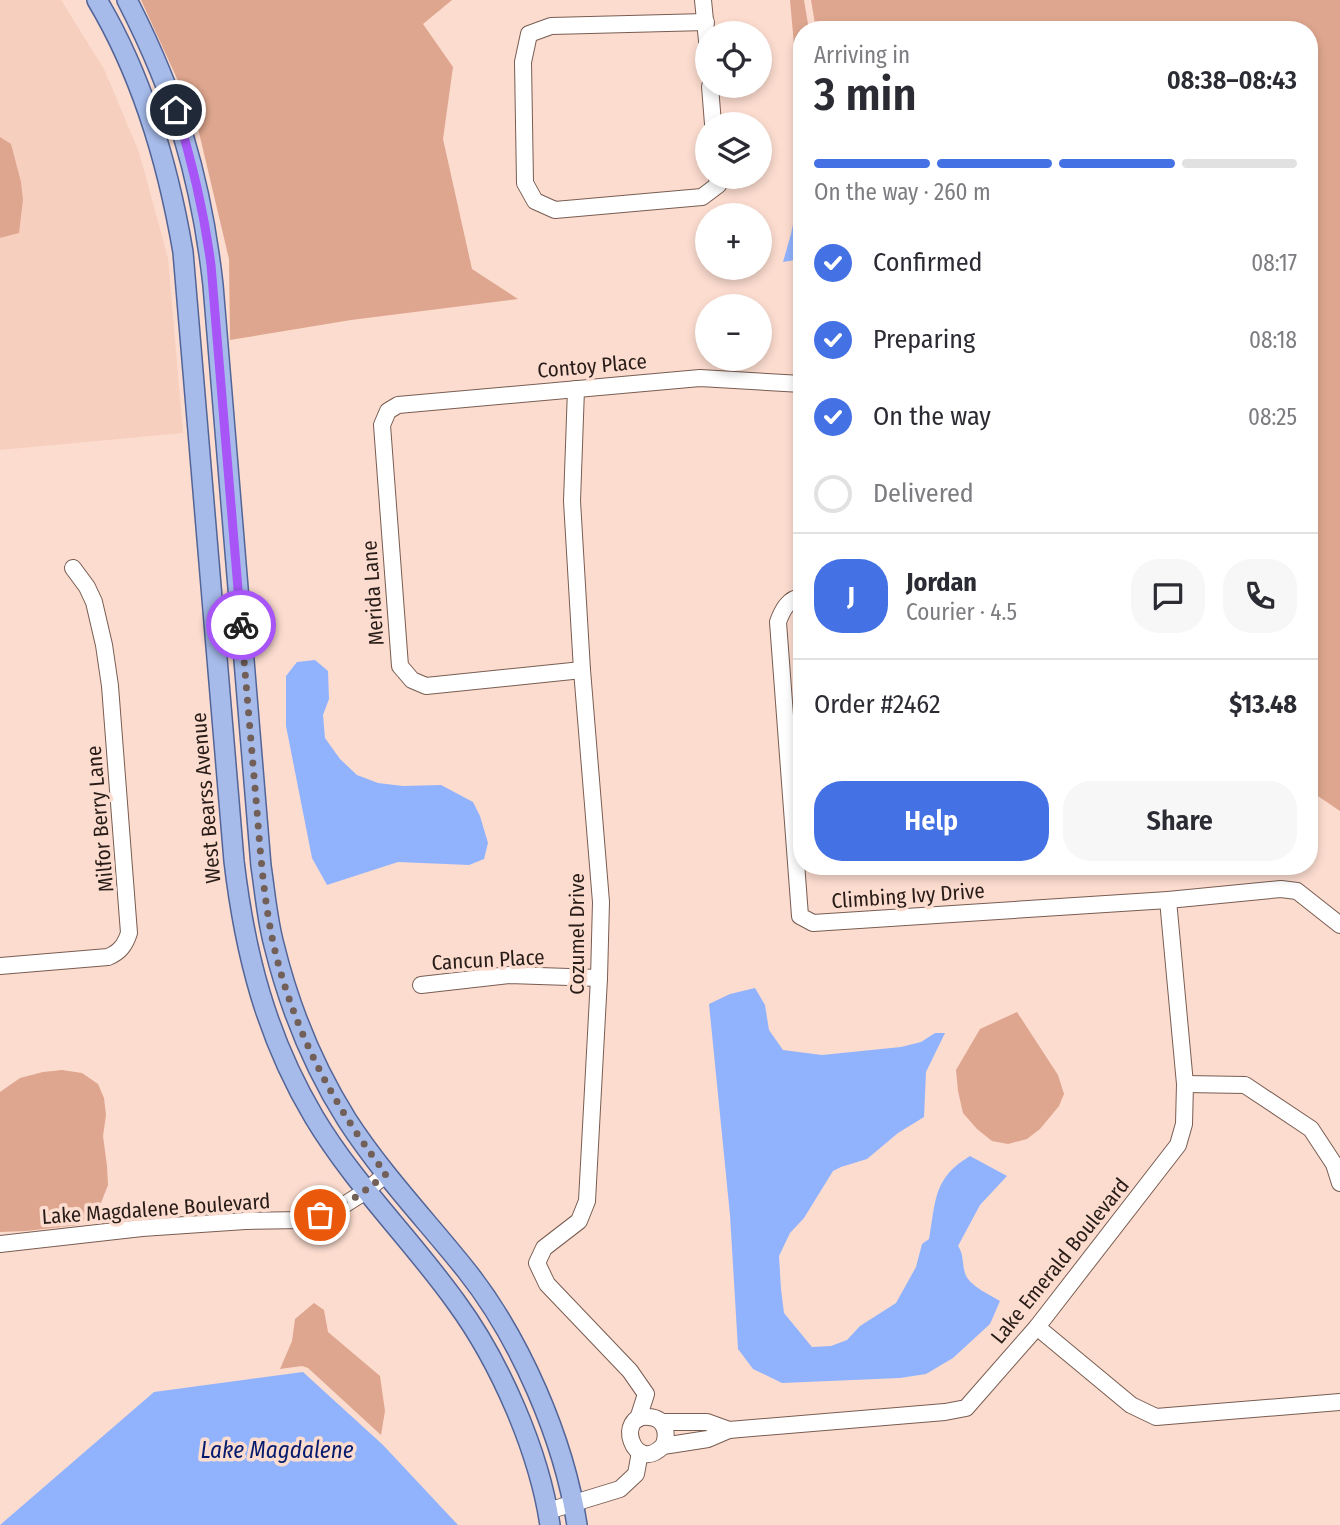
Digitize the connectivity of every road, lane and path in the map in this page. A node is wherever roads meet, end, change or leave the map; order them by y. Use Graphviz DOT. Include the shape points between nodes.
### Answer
graph roads {
  1 [pos="97,0"];
  2 [pos="127,0"];
  3 [pos="704,0"];
  4 [pos="706,21"];
  5 [pos="695,22"];
  6 [pos="713,189"];
  7 [pos="793,383"];
  8 [pos="576,389"];
  9 [pos="387,411"];
  10 [pos="73,568"];
  11 [pos="793,601"];
  12 [pos="582,670"];
  13 [pos="793,818"];
  14 [pos="797,875"];
  15 [pos="1168,900"];
  16 [pos="1340,925"];
  17 [pos="0,966"];
  18 [pos="599,978"];
  19 [pos="421,985"];
  20 [pos="1185,1084"];
  21 [pos="386,1174"];
  22 [pos="1340,1183"];
  23 [pos="366,1191"];
  24 [pos="0,1244"];
  25 [pos="1037,1327"];
  26 [pos="1340,1402"];
  27 [pos="638,1419"];
  28 [pos="661,1422"];
  29 [pos="729,1430"];
  30 [pos="663,1446"];
  31 [pos="640,1452"];
  32 [pos="574,1502"];
  33 [pos="549,1518"];
  34 [pos="577,1525"];
  1 -- 23 [label="main road, West Bearss Avenue" via="154,128 183,252 234,861 249,955 272,1031 294,1081 314,1118"];
  2 -- 21 [label="main road" via="176,110 208,243 261,866 273,943 293,1010 318,1068 346,1119"];
  3 -- 4 [label="street"];
  5 -- 6 [label="street" via="551,26 529,34 523,62 525,183 535,201 555,210 702,197"];
  7 -- 8 [label="street, Contoy Place" via="700,378"];
  8 -- 9 [label="street, Contoy Place" via="398,405"];
  8 -- 12 [label="street, Cozumel Drive" via="572,501"];
  9 -- 12 [label="street, Merida Lane" via="382,425 400,666 412,680 426,686"];
  10 -- 17 [label="street, Milfor Berry Lane" via="94,602 104,645 129,933 121,949 108,957"];
  11 -- 13 [label="street, Climbing Ivy Drive" via="783,609 779,622"];
  12 -- 18 [label="street, Cozumel Drive" via="601,902"];
  14 -- 15 [label="street, Climbing Ivy Drive" via="800,916 813,923"];
  15 -- 16 [label="street, Climbing Ivy Drive" via="1297,891"];
  15 -- 20 [label="street, Lake Emerald Boulevard"];
  18 -- 19 [label="street, Cancun Place" via="509,975"];
  18 -- 27 [label="street, Cozumel Drive" via="587,1201 579,1221 544,1248 537,1263 547,1284 646,1394"];
  20 -- 22 [label="street" via="1245,1085 1311,1129 1334,1164"];
  20 -- 25 [label="street, Lake Emerald Boulevard" via="1184,1124 1178,1144"];
  21 -- 23 [label="street, Lake Magdalene Boulevard"];
  21 -- 32 [label="main road" via="498,1315 534,1387"];
  23 -- 24 [label="street, Lake Magdalene Boulevard" via="336,1210 304,1220 142,1228"];
  23 -- 33 [label="main road, West Bearss Avenue" via="457,1302 477,1334 511,1399 532,1453"];
  25 -- 26 [label="street" via="1131,1405 1156,1417"];
  25 -- 29 [label="street, Lake Emerald Boulevard" via="965,1408"];
  27 -- 28 [label="street"];
  27 -- 31 [label="street" via="629,1435"];
  28 -- 29 [label="street, Lake Emerald Boulevard" via="707,1422"];
  28 -- 30 [label="street" via="666,1433"];
  29 -- 30 [label="street, Lake Emerald Boulevard" via="708,1439"];
  30 -- 31 [label="street" via="650,1454"];
  31 -- 32 [label="street" via="636,1474 620,1489"];
  32 -- 33 [label="street"];
  32 -- 34 [label="main road"];
}
